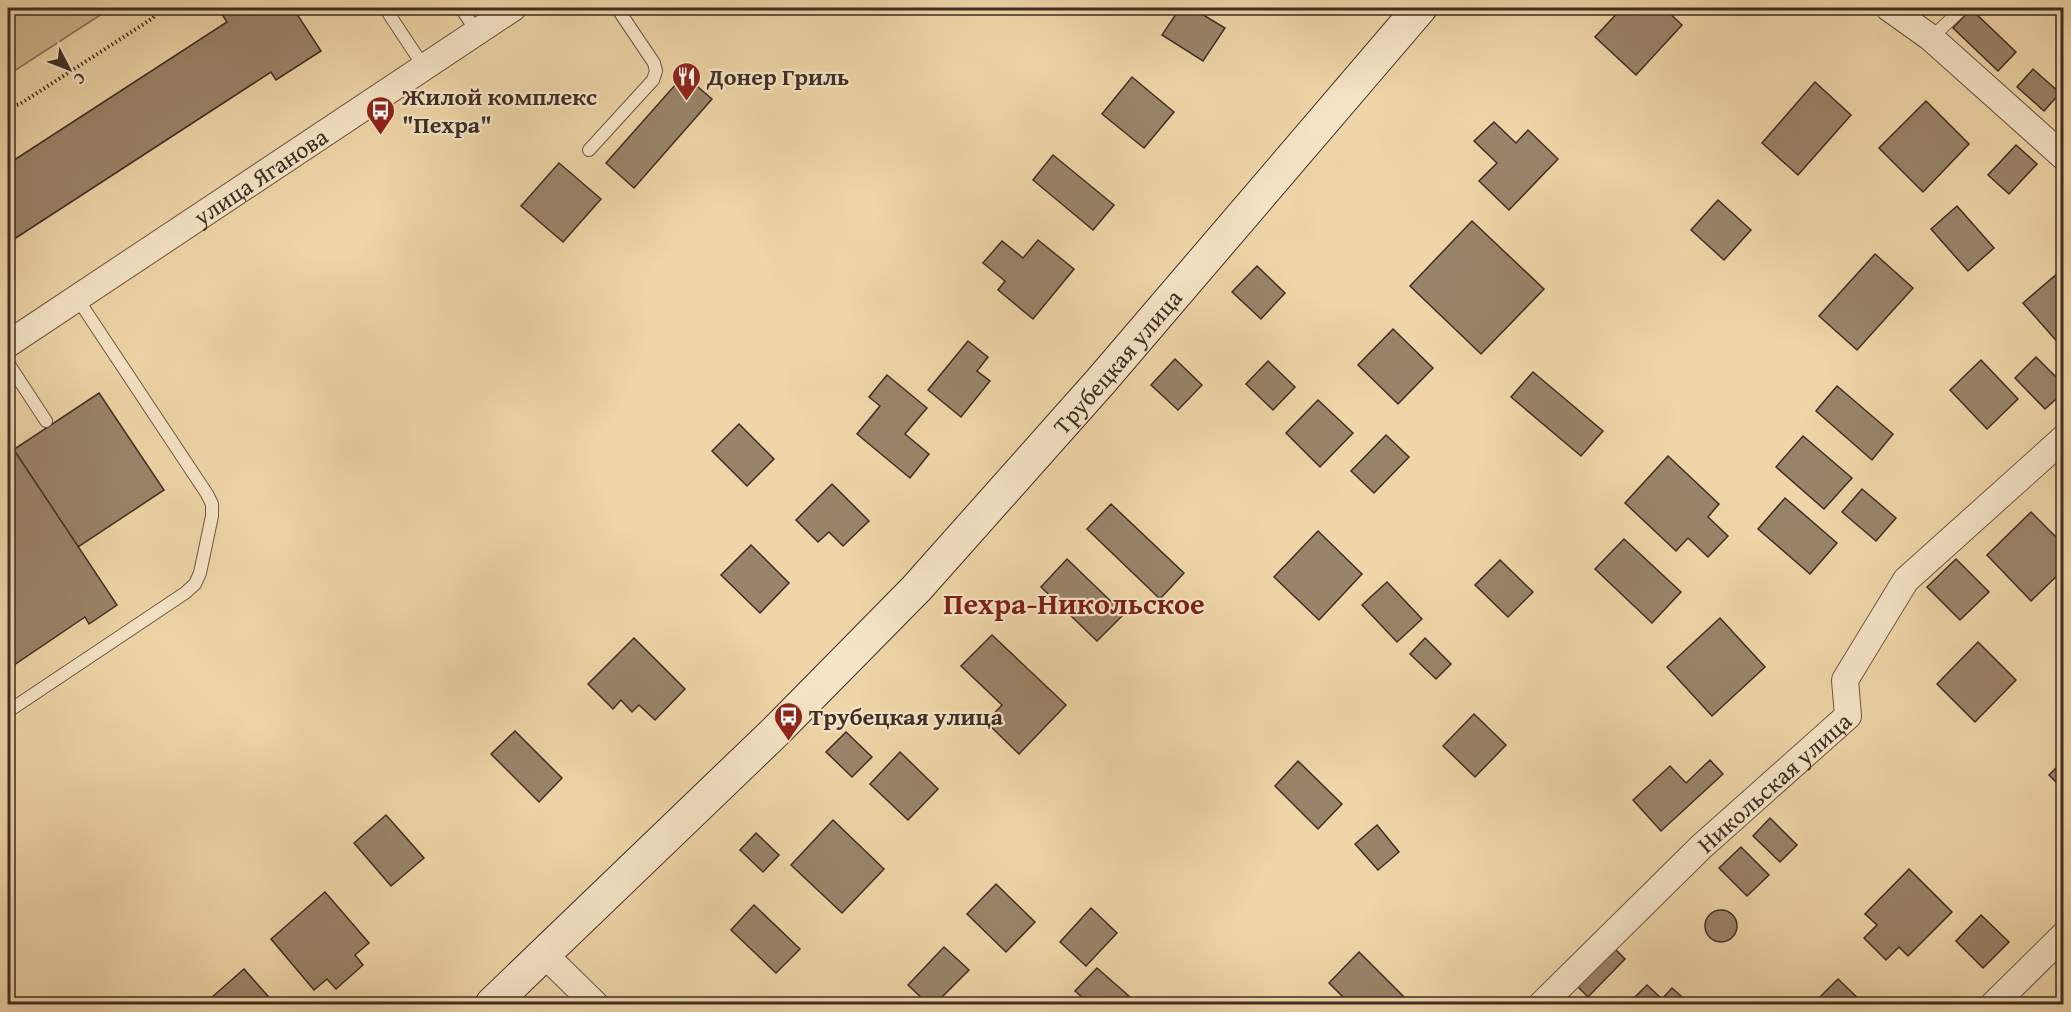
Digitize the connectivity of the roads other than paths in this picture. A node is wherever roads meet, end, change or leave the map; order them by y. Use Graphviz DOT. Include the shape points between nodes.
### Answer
graph roads {
  1 [pos="385,8"];
  2 [pos="462,8"];
  3 [pos="513,8"];
  4 [pos="617,8"];
  5 [pos="1420,8"];
  6 [pos="1888,8"];
  7 [pos="1963,8"];
  8 [pos="477,32"];
  9 [pos="1931,38"];
  10 [pos="424,67"];
  11 [pos="589,150"];
  12 [pos="2064,157"];
  13 [pos="77,298"];
  14 [pos="8,344"];
  15 [pos="8,363"];
  16 [pos="46,421"];
  17 [pos="2064,438"];
  18 [pos="8,710"];
  19 [pos="2064,935"];
  20 [pos="544,954"];
  21 [pos="492,1005"];
  22 [pos="595,1005"];
  23 [pos="1542,1005"];
  24 [pos="1994,1005"];
  1 -- 10 [label="lane"];
  2 -- 8 [label="lane"];
  3 -- 8 [label="street, улица Яганова"];
  4 -- 11 [label="lane" via="656,71 653,80"];
  5 -- 20 [label="main road, Трубецкая улица" via="1101,381 916,589 776,732"];
  6 -- 9 [label="street"];
  7 -- 9 [label="lane"];
  8 -- 10 [label="street, улица Яганова"];
  9 -- 12 [label="street"];
  10 -- 13 [label="street, улица Яганова"];
  13 -- 14 [label="street, улица Яганова"];
  13 -- 18 [label="lane" via="207,494 212,516 195,584"];
  15 -- 16 [label="lane"];
  17 -- 23 [label="street, Никольская улица" via="1906,580 1845,680 1848,716 1701,847"];
  19 -- 24 [label="street"];
  20 -- 21 [label="main road, Трубецкая улица"];
  20 -- 22 [label="street"];
}
